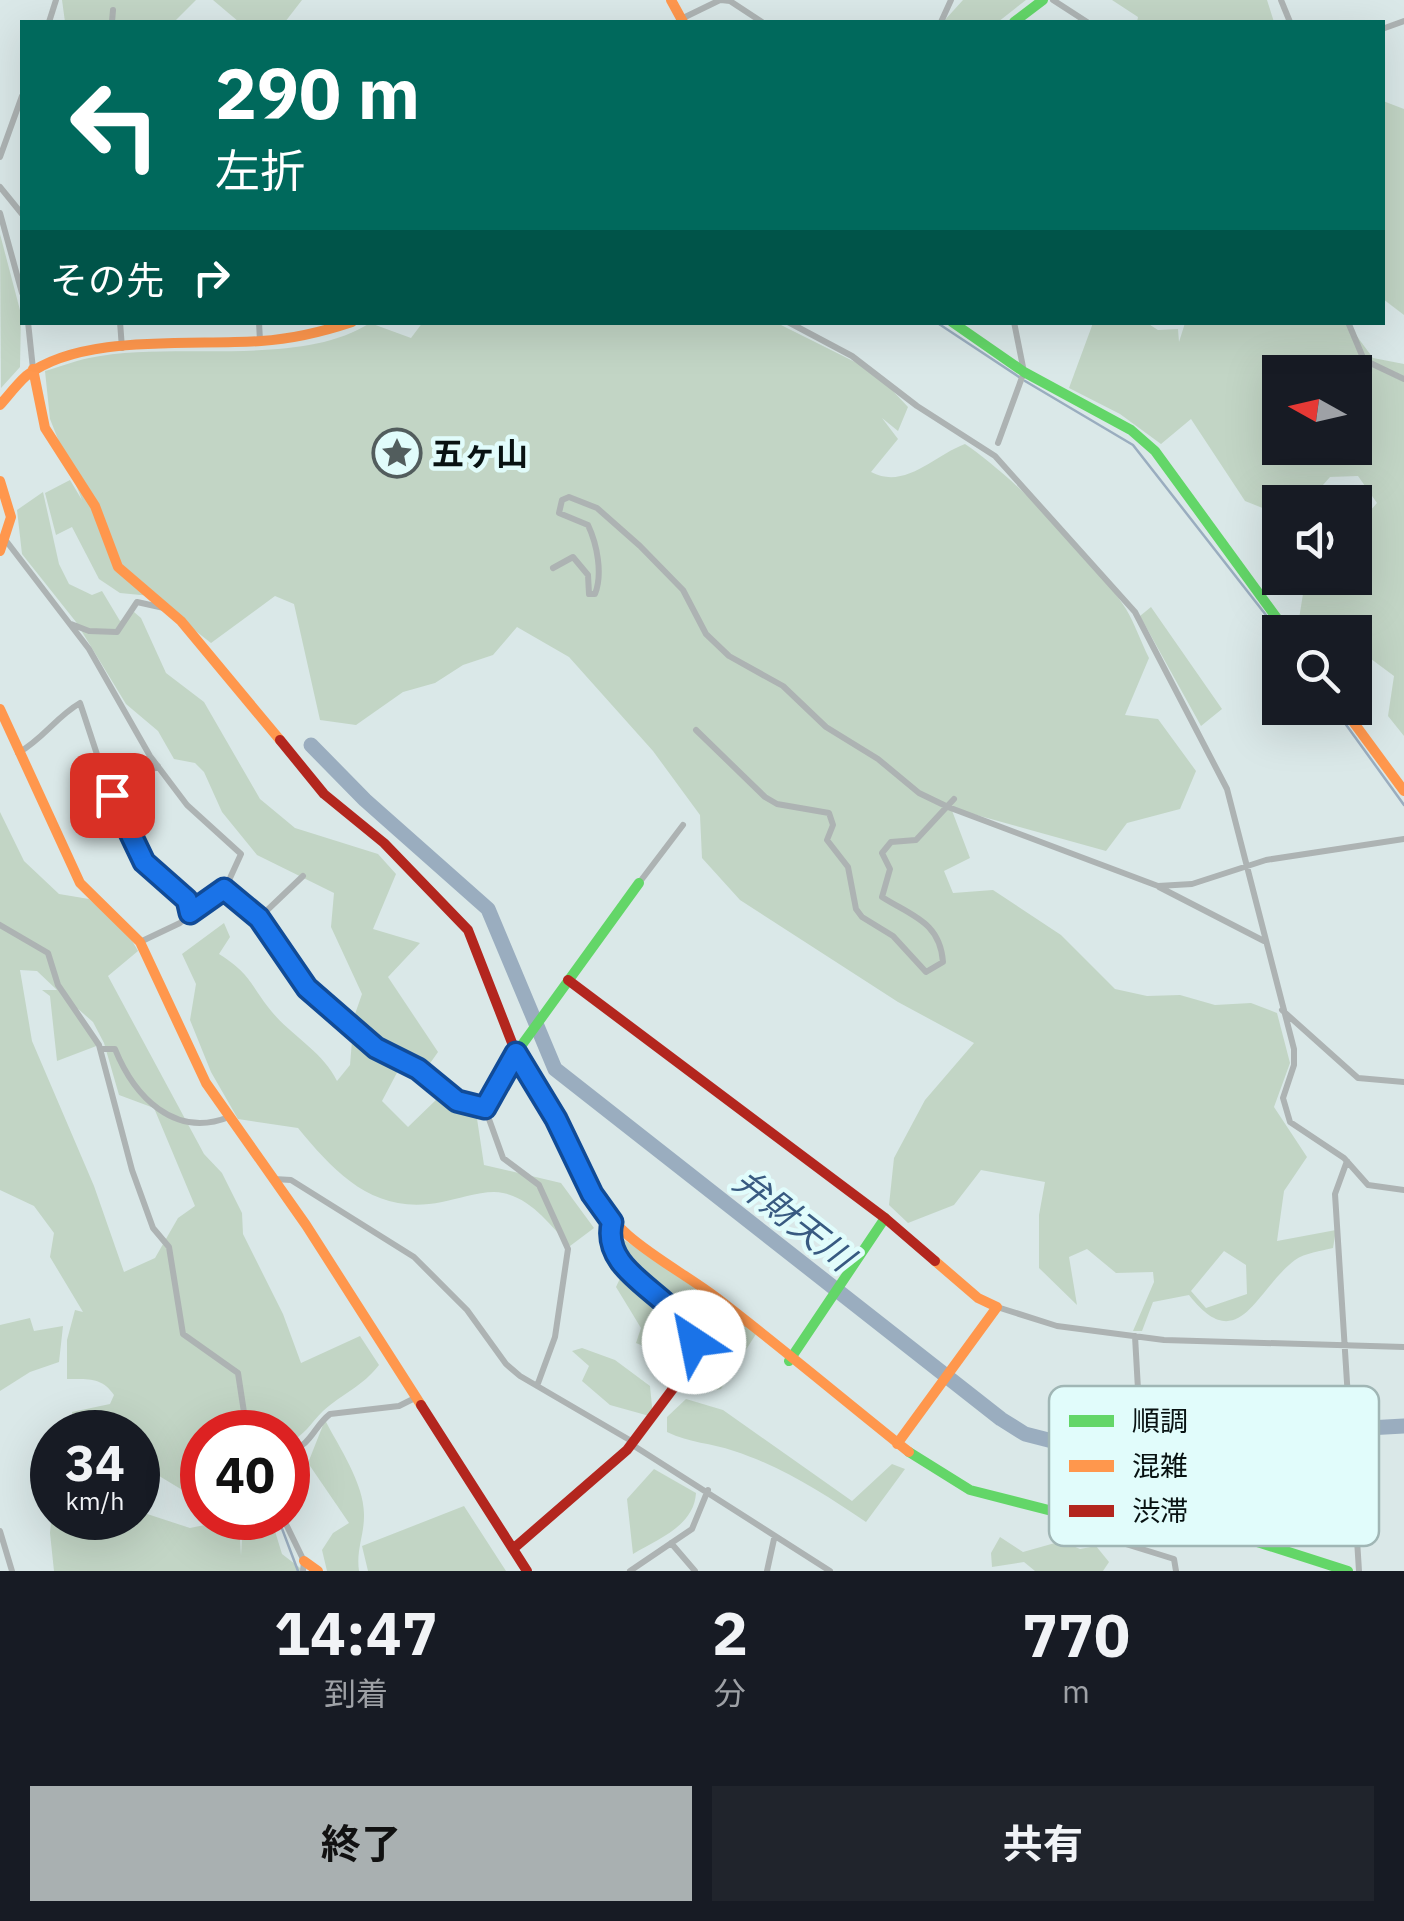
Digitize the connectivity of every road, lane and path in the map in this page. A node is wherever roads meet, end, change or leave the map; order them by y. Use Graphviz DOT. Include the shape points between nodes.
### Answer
graph roads {
  1 [pos="720,0"];
  2 [pos="1043,0"];
  3 [pos="1053,0"];
  4 [pos="112,10"];
  5 [pos="112,20"];
  6 [pos="684,20"];
  7 [pos="759,20"];
  8 [pos="1017,20"];
  9 [pos="1084,20"];
  10 [pos="20,102"];
  11 [pos="0,157"];
  12 [pos="0,187"];
  13 [pos="20,212"];
  14 [pos="0,213"];
  15 [pos="20,286"];
  16 [pos="28,325"];
  17 [pos="120,325"];
  18 [pos="259,325"];
  19 [pos="344,325"];
  20 [pos="794,325"];
  21 [pos="956,325"];
  22 [pos="1015,325"];
  23 [pos="1349,325"];
  24 [pos="260,344"];
  25 [pos="122,348"];
  26 [pos="33,369"];
  27 [pos="1024,372"];
  28 [pos="1404,378"];
  29 [pos="0,405"];
  30 [pos="998,443"];
  31 [pos="0,482"];
  32 [pos="3,546"];
  33 [pos="553,568"];
  34 [pos="166,608"];
  35 [pos="1276,615"];
  36 [pos="70,624"];
  37 [pos="0,708"];
  38 [pos="1355,725"];
  39 [pos="696,730"];
  40 [pos="18,752"];
  41 [pos="158,766"];
  42 [pos="1404,791"];
  43 [pos="112,795"];
  44 [pos="954,800"];
  45 [pos="948,807"];
  46 [pos="683,824"];
  47 [pos="1404,839"];
  48 [pos="1246,865"];
  49 [pos="302,876"];
  50 [pos="639,883"];
  51 [pos="1158,886"];
  52 [pos="224,889"];
  53 [pos="190,913"];
  54 [pos="259,918"];
  55 [pos="0,925"];
  56 [pos="140,942"];
  57 [pos="1264,942"];
  58 [pos="568,980"];
  59 [pos="1280,1008"];
  60 [pos="100,1049"];
  61 [pos="516,1053"];
  62 [pos="1404,1082"];
  63 [pos="485,1108"];
  64 [pos="229,1117"];
  65 [pos="1347,1161"];
  66 [pos="273,1179"];
  67 [pos="1404,1190"];
  68 [pos="884,1218"];
  69 [pos="612,1222"];
  70 [pos="997,1308"];
  71 [pos="1136,1336"];
  72 [pos="1345,1342"];
  73 [pos="1404,1347"];
  74 [pos="789,1360"];
  75 [pos="537,1386"];
  76 [pos="1139,1386"];
  77 [pos="1347,1386"];
  78 [pos="413,1399"];
  79 [pos="244,1410"];
  80 [pos="310,1440"];
  81 [pos="632,1443"];
  82 [pos="897,1444"];
  83 [pos="708,1490"];
  84 [pos="1049,1510"];
  85 [pos="0,1531"];
  86 [pos="774,1538"];
  87 [pos="293,1540"];
  88 [pos="670,1543"];
  89 [pos="1137,1546"];
  90 [pos="1270,1546"];
  91 [pos="1357,1546"];
  92 [pos="512,1548"];
  93 [pos="304,1566"];
  94 [pos="12,1571"];
  95 [pos="318,1571"];
  96 [pos="526,1571"];
  97 [pos="630,1571"];
  98 [pos="695,1571"];
  99 [pos="767,1571"];
  100 [pos="830,1571"];
  101 [pos="1176,1571"];
  102 [pos="1348,1571"];
  103 [pos="1358,1571"];
  1 -- 6 [label="street"];
  1 -- 7 [label="street"];
  2 -- 8 [label="street"];
  3 -- 9 [label="street"];
  4 -- 5 [label="street"];
  10 -- 11 [label="street"];
  12 -- 13 [label="street"];
  14 -- 15 [label="street"];
  16 -- 26 [label="street"];
  17 -- 25 [label="street"];
  18 -- 24 [label="street"];
  19 -- 24 [label="street"];
  20 -- 48 [label="street" via="852,356 995,456 1087,554 1134,612 1227,790"];
  21 -- 27 [label="street"];
  22 -- 27 [label="street"];
  23 -- 28 [label="street" via="1364,360"];
  24 -- 25 [label="street"];
  25 -- 26 [label="street" via="65,354"];
  26 -- 29 [label="street"];
  26 -- 34 [label="street" via="45,428 96,506 118,567"];
  27 -- 30 [label="street"];
  27 -- 35 [label="street" via="1131,430 1155,451"];
  31 -- 32 [label="street" via="12,510"];
  32 -- 36 [label="street"];
  33 -- 45 [label="street" via="574,557 588,574 589,594 595,594 600,577 593,535 588,525 559,513 568,497 597,508 683,590 714,643 783,686 826,727 919,793"];
  34 -- 36 [label="street" via="136,602 118,632"];
  34 -- 61 [label="street" via="324,794 384,843 468,930"];
  36 -- 41 [label="street"];
  37 -- 40 [label="street"];
  38 -- 42 [label="street"];
  39 -- 45 [label="street" via="765,797 829,813 827,840 853,879 856,909 926,972 944,962 938,938 928,922 882,898 890,869 882,852 891,842 916,840"];
  40 -- 43 [label="street" via="43,739 60,715 80,704"];
  40 -- 56 [label="street" via="86,893"];
  41 -- 43 [label="street"];
  41 -- 52 [label="street" via="187,805 241,854"];
  43 -- 53 [label="street" via="144,862 187,900"];
  44 -- 45 [label="street"];
  45 -- 51 [label="street"];
  46 -- 50 [label="street"];
  47 -- 48 [label="street"];
  48 -- 51 [label="street" via="1192,884"];
  48 -- 57 [label="street"];
  49 -- 54 [label="street"];
  50 -- 58 [label="street"];
  51 -- 57 [label="street"];
  52 -- 53 [label="street"];
  52 -- 54 [label="street"];
  53 -- 56 [label="street"];
  54 -- 63 [label="street" via="307,988 362,1036 457,1101"];
  55 -- 60 [label="street" via="48,953 58,985"];
  56 -- 64 [label="street" via="192,1058"];
  57 -- 59 [label="street"];
  58 -- 61 [label="street"];
  58 -- 68 [label="street"];
  59 -- 62 [label="street" via="1358,1078"];
  59 -- 65 [label="street" via="1294,1065 1284,1110 1301,1132"];
  60 -- 64 [label="street" via="115,1049 127,1079 165,1116 206,1124"];
  60 -- 79 [label="street" via="132,1170 153,1228 169,1247 183,1334 238,1374"];
  61 -- 63 [label="street"];
  61 -- 69 [label="street"];
  63 -- 75 [label="street" via="503,1158 539,1185 568,1249 555,1337"];
  64 -- 66 [label="street"];
  65 -- 67 [label="street" via="1368,1185"];
  65 -- 72 [label="street" via="1334,1194"];
  66 -- 75 [label="street" via="292,1180 414,1257 468,1310 506,1364"];
  66 -- 78 [label="street"];
  68 -- 70 [label="street"];
  68 -- 74 [label="street"];
  69 -- 74 [label="street"];
  69 -- 81 [label="street" via="615,1252 683,1316 694,1342 688,1373"];
  70 -- 71 [label="street" via="1057,1326"];
  70 -- 82 [label="street"];
  71 -- 72 [label="street"];
  71 -- 76 [label="street"];
  72 -- 73 [label="street"];
  72 -- 77 [label="street"];
  74 -- 82 [label="street"];
  75 -- 81 [label="street"];
  78 -- 80 [label="street" via="330,1414"];
  78 -- 92 [label="street"];
  81 -- 83 [label="street"];
  81 -- 92 [label="street"];
  82 -- 84 [label="street" via="970,1490"];
  83 -- 86 [label="street"];
  83 -- 88 [label="street" via="692,1529"];
  85 -- 94 [label="street"];
  86 -- 99 [label="street"];
  86 -- 100 [label="street"];
  87 -- 93 [label="street"];
  88 -- 97 [label="street"];
  88 -- 98 [label="street"];
  89 -- 101 [label="street" via="1166,1553"];
  90 -- 102 [label="street"];
  91 -- 103 [label="street"];
  92 -- 96 [label="street"];
  93 -- 95 [label="street"];
}
